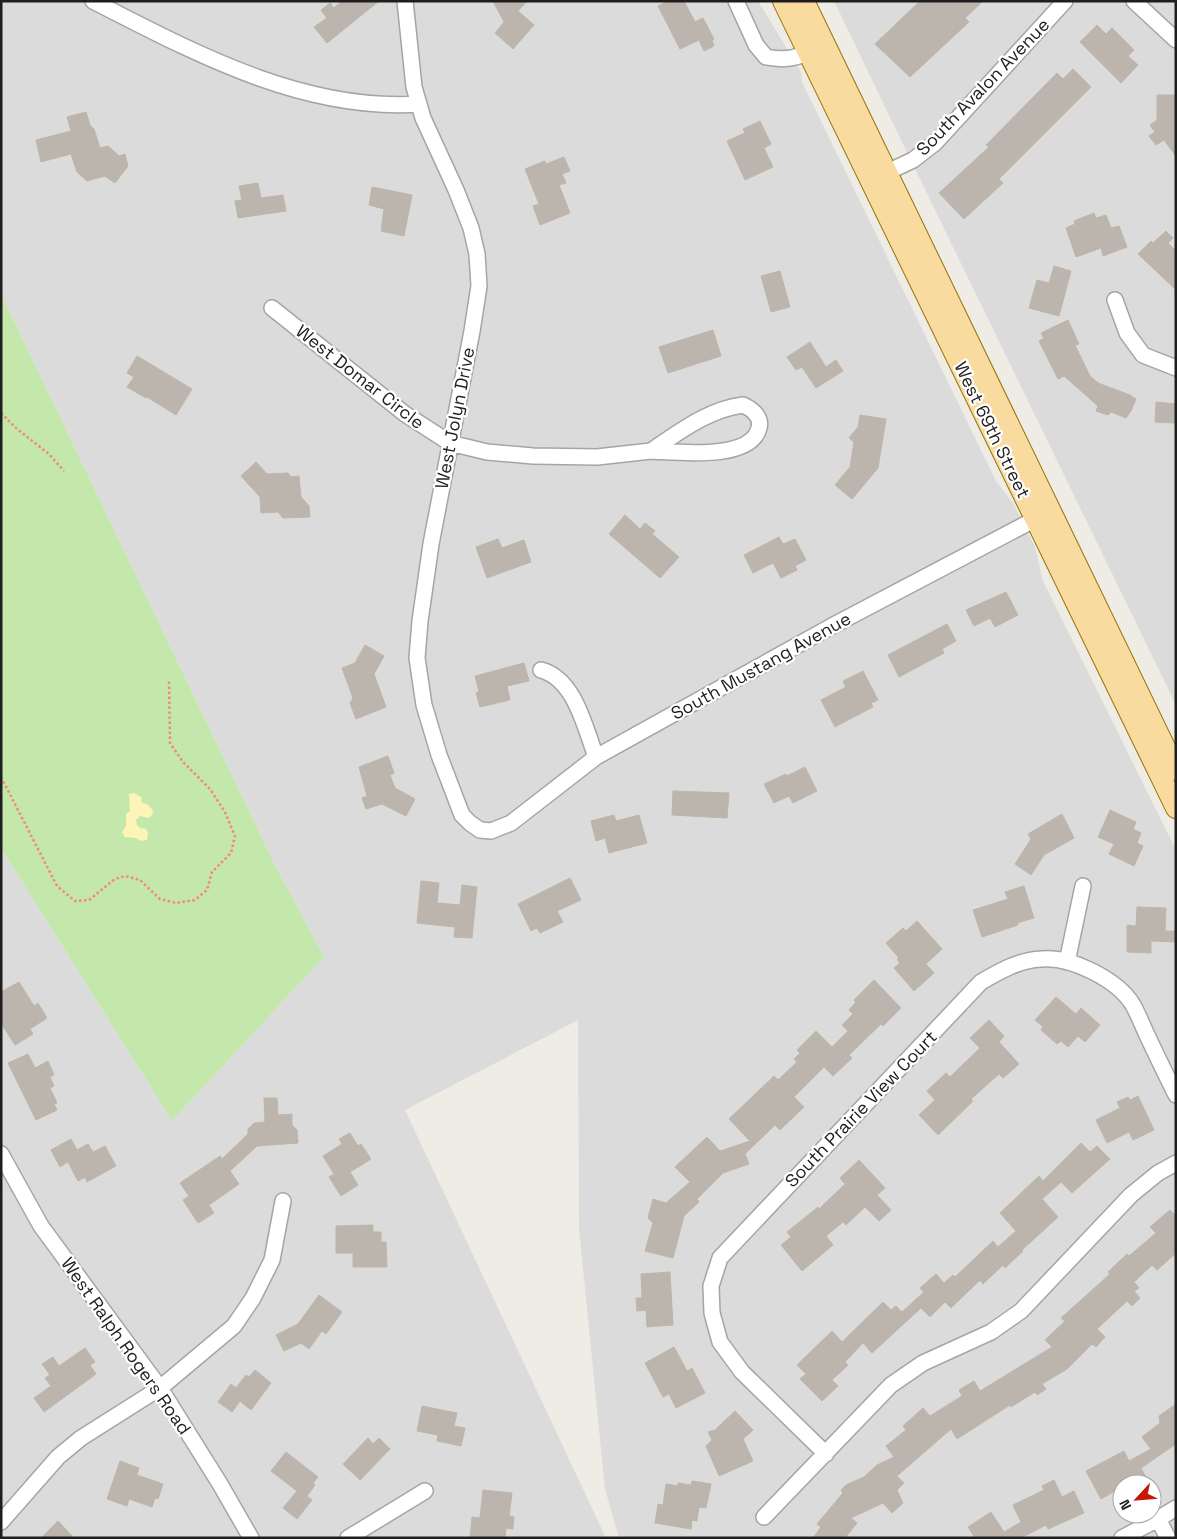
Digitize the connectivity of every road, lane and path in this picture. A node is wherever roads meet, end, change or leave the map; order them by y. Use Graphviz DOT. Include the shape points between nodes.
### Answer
graph roads {
  1 [pos="93,1"];
  2 [pos="404,1"];
  3 [pos="736,1"];
  4 [pos="783,1"];
  5 [pos="804,1"];
  6 [pos="1064,1"];
  7 [pos="1134,1"];
  8 [pos="1176,40"];
  9 [pos="817,48"];
  10 [pos="419,104"];
  11 [pos="879,176"];
  12 [pos="1115,300"];
  13 [pos="272,308"];
  14 [pos="1176,368"];
  15 [pos="1,413"];
  16 [pos="450,443"];
  17 [pos="651,450"];
  18 [pos="64,471"];
  19 [pos="1043,515"];
  20 [pos="541,670"];
  21 [pos="169,680"];
  22 [pos="596,757"];
  23 [pos="1176,770"];
  24 [pos="1,777"];
  25 [pos="1176,808"];
  26 [pos="480,830"];
  27 [pos="1084,886"];
  28 [pos="1067,962"];
  29 [pos="1176,1095"];
  30 [pos="1,1154"];
  31 [pos="1176,1163"];
  32 [pos="283,1201"];
  33 [pos="160,1388"];
  34 [pos="826,1454"];
  35 [pos="426,1491"];
  36 [pos="1176,1508"];
  37 [pos="764,1517"];
  38 [pos="1162,1517"];
  39 [pos="1,1522"];
  40 [pos="1149,1524"];
  41 [pos="1161,1524"];
  42 [pos="251,1538"];
  43 [pos="348,1538"];
  44 [pos="1122,1538"];
  45 [pos="1168,1538"];
  1 -- 10 [label="street" via="212,59 300,91 342,101 400,106"];
  2 -- 10 [label="street, West Jolyn Drive"];
  3 -- 9 [label="street" via="756,45 766,57 781,60"];
  4 -- 9 [label="main road, West 69th Street"];
  5 -- 9 [label="main road, West 69th Street"];
  6 -- 11 [label="street, South Avalon Avenue" via="935,143 913,160"];
  7 -- 8 [label="street"];
  9 -- 11 [label="main road, West 69th Street"];
  10 -- 16 [label="street, West Jolyn Drive" via="468,220 477,254 479,286"];
  11 -- 19 [label="main road, West 69th Street"];
  12 -- 14 [label="street" via="1127,333 1143,355"];
  13 -- 16 [label="street, West Domar Circle" via="405,414"];
  15 -- 18 [label="path"];
  16 -- 17 [label="street, West Domar Circle" via="488,452 533,456 597,457"];
  16 -- 26 [label="street, West Jolyn Drive" via="431,544 417,658 424,705 452,794 462,815"];
  17 -- 17 [label="street" via="733,450 749,443 760,424 752,409 743,405 731,406 709,415"];
  19 -- 22 [label="street, South Mustang Avenue" via="832,626"];
  19 -- 23 [label="main road, West 69th Street"];
  19 -- 25 [label="main road, West 69th Street"];
  20 -- 22 [label="street" via="559,678 567,687"];
  21 -- 24 [label="path" via="170,743 183,762 210,789 235,836 231,853 212,872 207,890 194,900 176,904 160,899 140,880 126,876 115,879 89,900 75,901 57,886"];
  22 -- 26 [label="street, South Mustang Avenue" via="511,823 491,831"];
  27 -- 28 [label="street"];
  28 -- 29 [label="street, South Prairie View Court" via="1092,970 1133,1004"];
  28 -- 34 [label="street, South Prairie View Court" via="1042,958 1021,962 981,982 720,1258 711,1286 712,1313 720,1342 742,1372"];
  30 -- 33 [label="street, West Ralph Rogers Road" via="41,1226"];
  31 -- 34 [label="street" via="1131,1195 1021,1311 991,1332 923,1363 891,1385"];
  32 -- 33 [label="street" via="272,1260 253,1298 234,1326"];
  33 -- 39 [label="street" via="81,1438 58,1457"];
  33 -- 42 [label="street, West Ralph Rogers Road"];
  34 -- 37 [label="street"];
  35 -- 43 [label="street"];
  36 -- 38 [label="street"];
  40 -- 44 [label="street"];
  41 -- 45 [label="street"];
}
